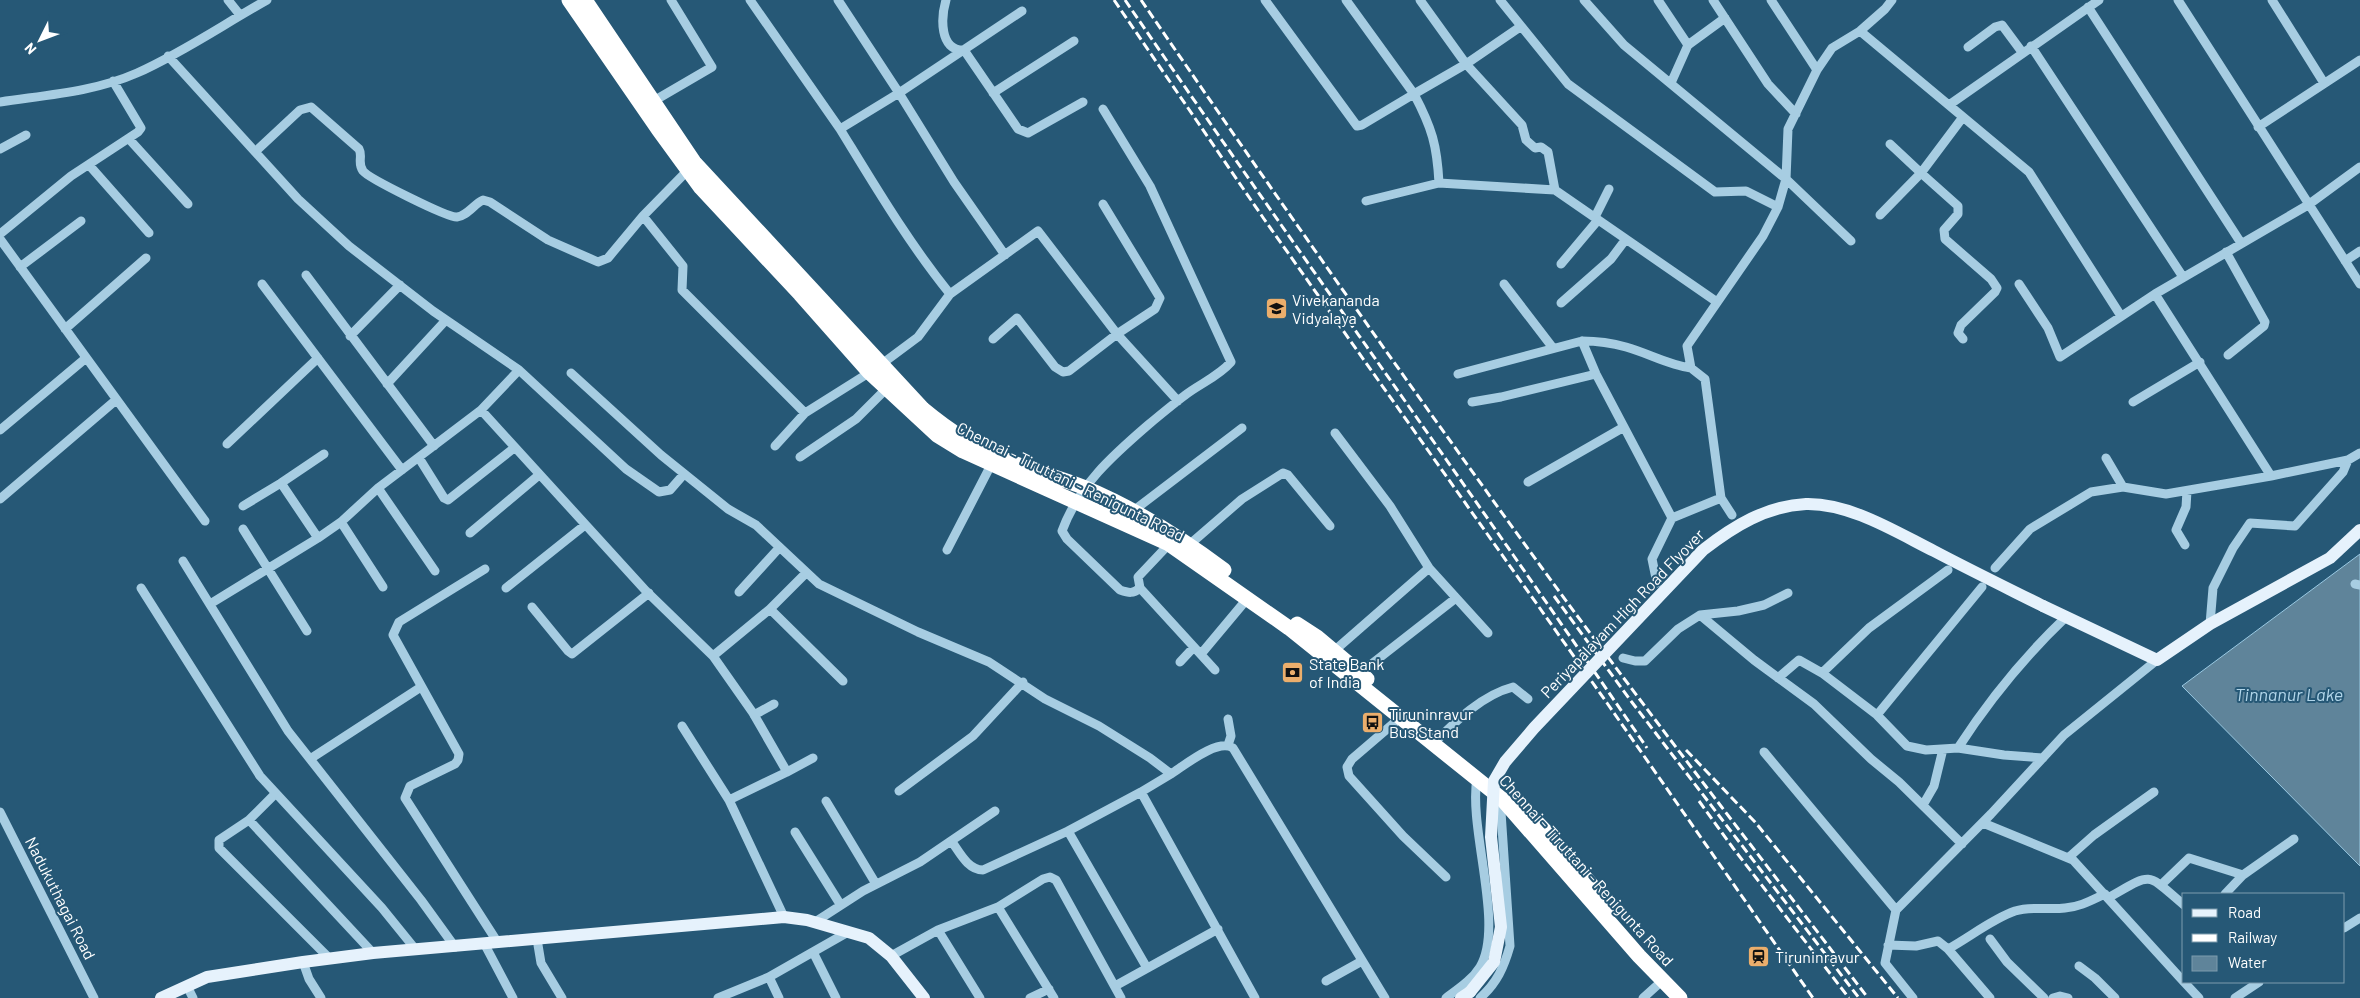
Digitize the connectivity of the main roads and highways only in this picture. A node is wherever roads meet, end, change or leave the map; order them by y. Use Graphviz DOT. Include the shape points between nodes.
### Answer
graph roads {
  1 [pos="569,0"];
  2 [pos="585,0"];
  3 [pos="691,167"];
  4 [pos="875,368"];
  5 [pos="1080,494"];
  6 [pos="2360,530"];
  7 [pos="1178,542"];
  8 [pos="1437,740"];
  9 [pos="1470,996"];
  10 [pos="161,998"];
  11 [pos="924,998"];
  12 [pos="1680,998"];
  13 [pos="1691,998"];
  1 -- 3 [label="highway, Chennai - Tiruttani - Renigunta Road"];
  2 -- 3 [label="highway, Chennai - Tiruttani - Renigunta Road"];
  3 -- 4 [label="highway, Chennai - Tiruttani - Renigunta Road"];
  4 -- 5 [label="highway, Chennai - Tiruttani - Renigunta Road" via="946,428 1002,459"];
  4 -- 5 [label="highway, Chennai - Tiruttani - Renigunta Road" via="886,390 937,435 963,451"];
  5 -- 7 [label="highway, Chennai - Tiruttani - Renigunta Road"];
  5 -- 7 [label="highway, Chennai - Tiruttani - Renigunta Road" via="1133,511"];
  6 -- 9 [label="main road, Periyapalayam High Road Flyover, bridge" via="2330,558 2210,624 2157,660 1867,518 1808,504 1782,507 1754,516 1703,550 1505,762 1494,781 1491,837 1501,927 1494,962"];
  7 -- 8 [label="highway, Chennai - Tiruttani - Renigunta Road" via="1401,717"];
  7 -- 8 [label="highway, Chennai - Tiruttani - Renigunta Road" via="1334,651"];
  8 -- 12 [label="highway, Chennai - Tiruttani - Renigunta Road" via="1500,797"];
  8 -- 13 [label="highway, Chennai - Tiruttani - Renigunta Road" via="1502,787 1549,835"];
  10 -- 11 [label="main road" via="207,977 303,962 784,917 815,922 869,938 891,956"];
}
